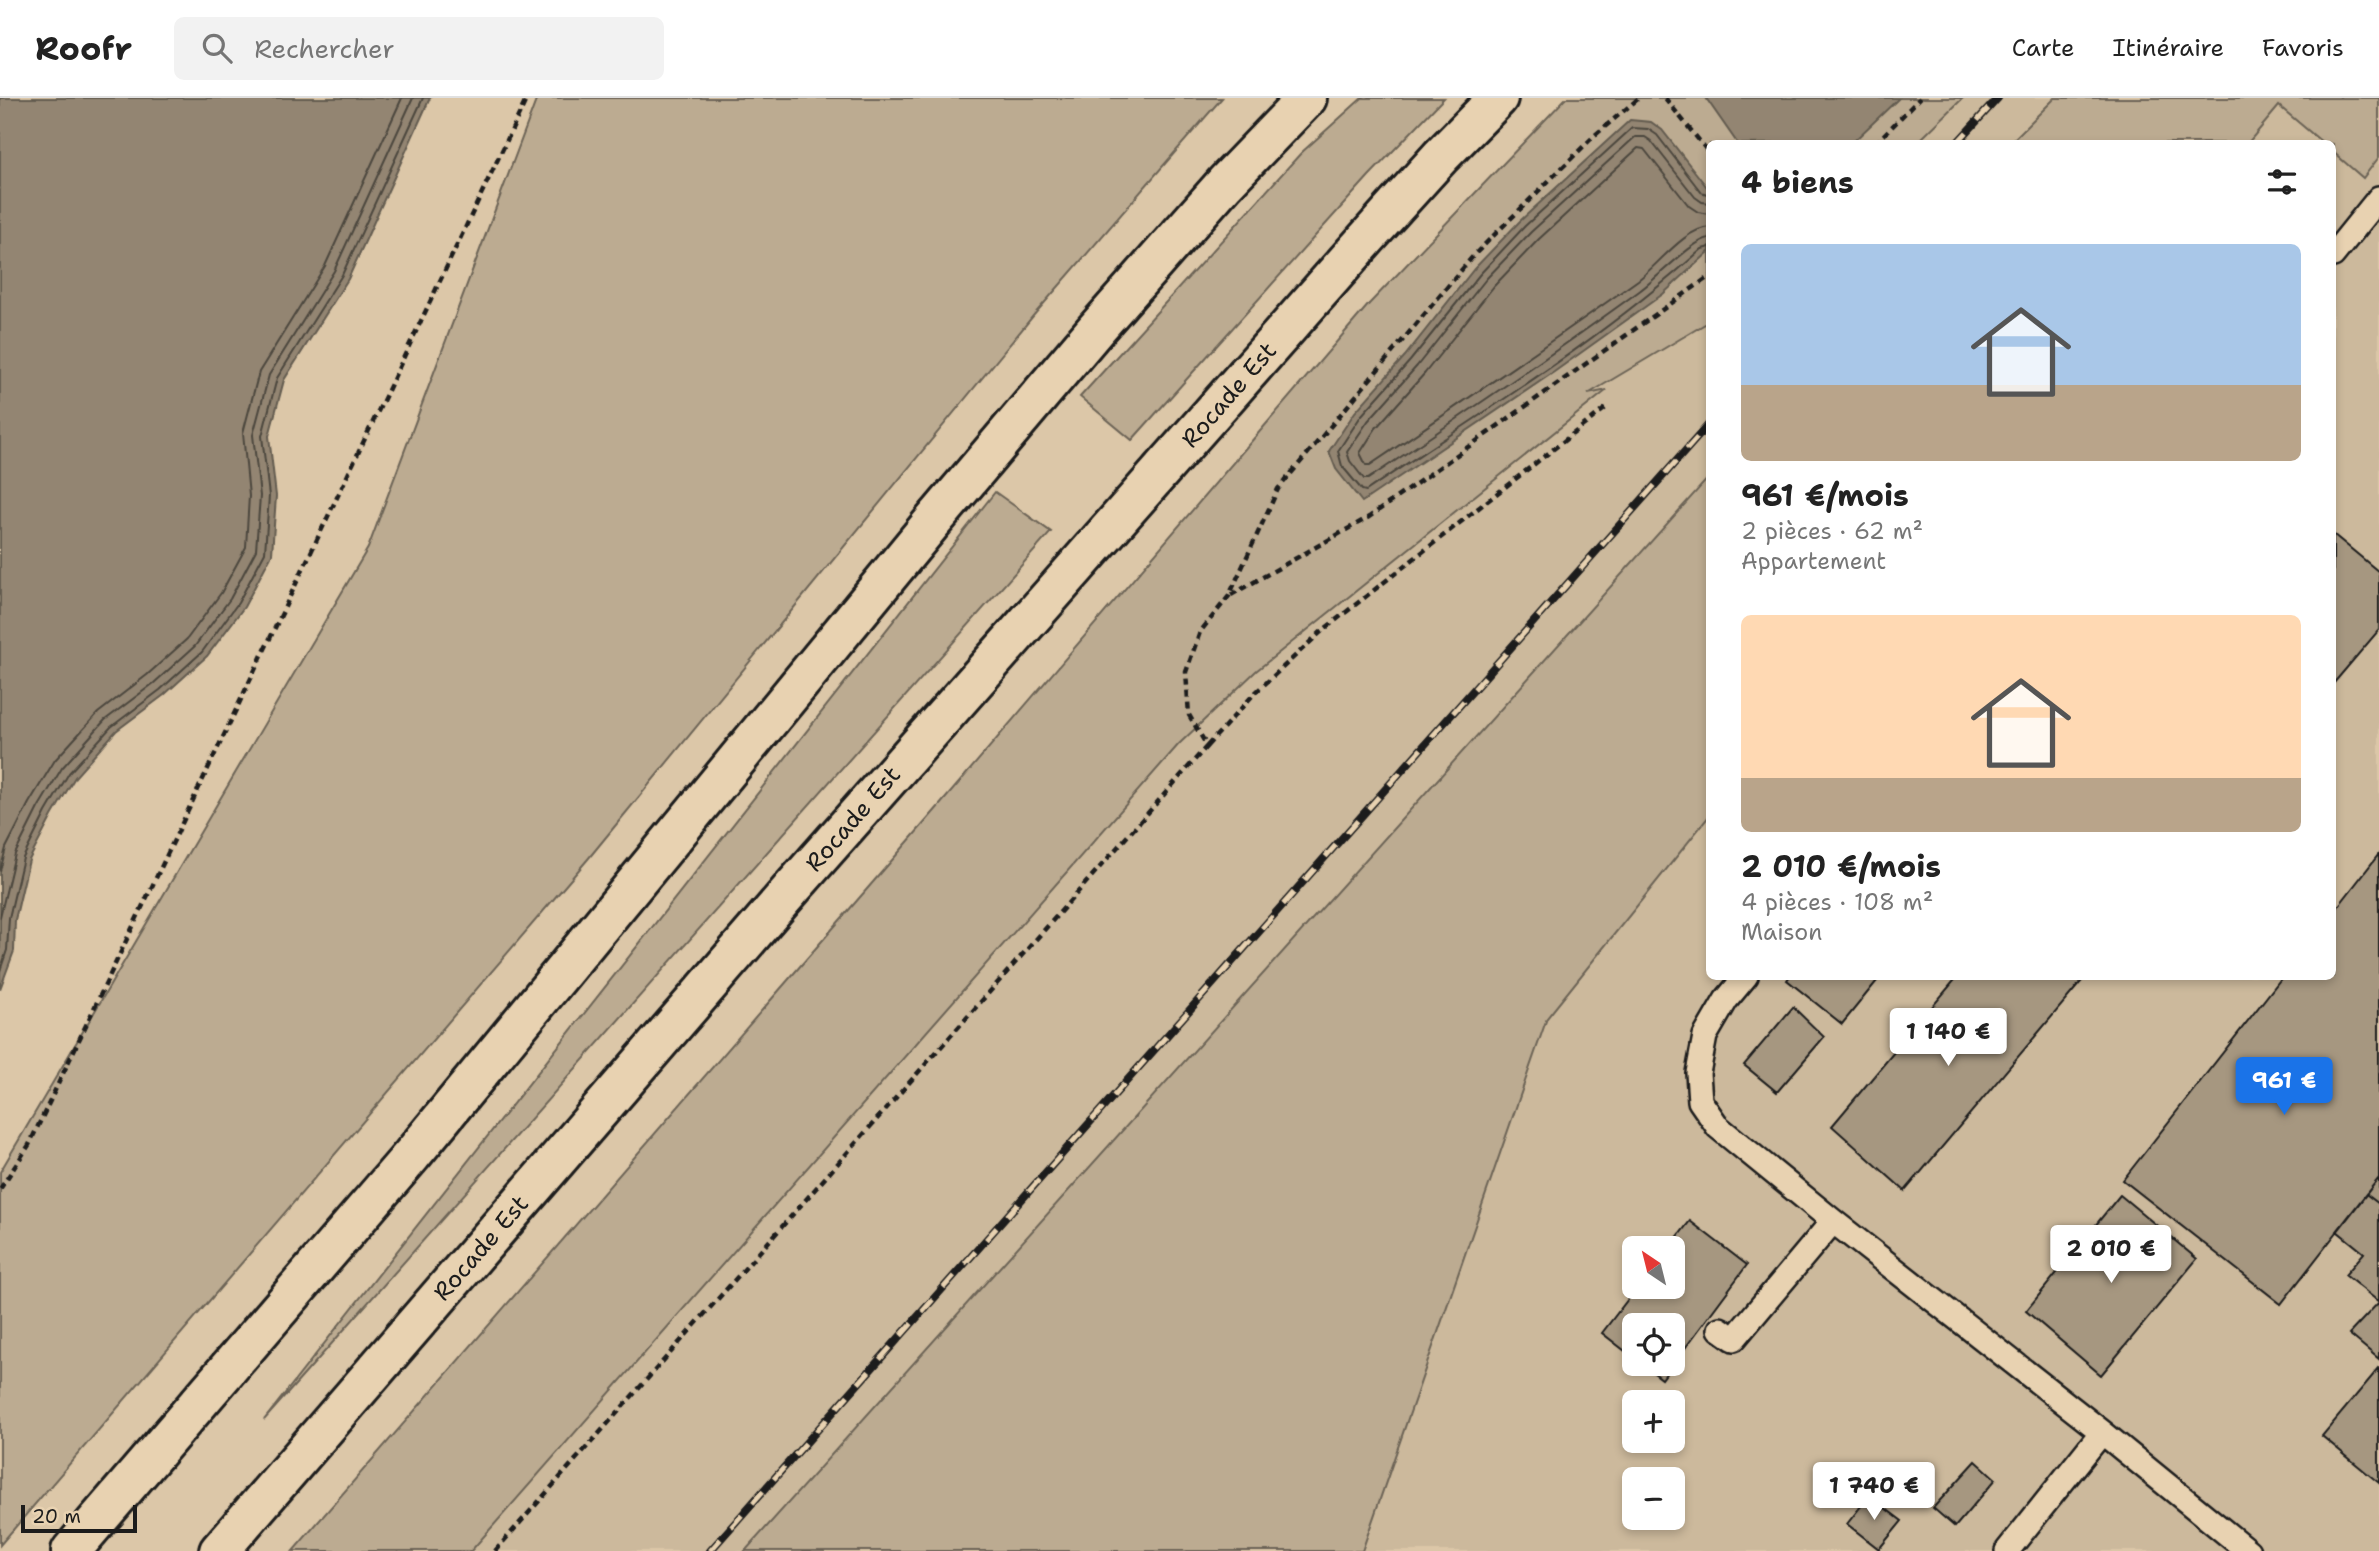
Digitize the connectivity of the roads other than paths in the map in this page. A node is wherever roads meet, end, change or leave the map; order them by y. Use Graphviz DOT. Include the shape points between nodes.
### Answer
graph roads {
  1 [pos="1307,98"];
  2 [pos="1498,98"];
  3 [pos="2379,198"];
  4 [pos="2336,251"];
  5 [pos="1743,980"];
  6 [pos="1833,1221"];
  7 [pos="1720,1329"];
  8 [pos="2102,1432"];
  9 [pos="71,1551"];
  10 [pos="219,1551"];
  11 [pos="2007,1551"];
  12 [pos="2248,1551"];
  1 -- 9 [label="highway" via="1096,328 411,1155"];
  2 -- 10 [label="highway, Rocade Est" via="1366,239 794,886"];
  3 -- 4 [label="lane"];
  5 -- 6 [label="lane" via="1705,1036 1698,1073 1700,1101 1718,1126"];
  6 -- 7 [label="lane" via="1734,1339"];
  6 -- 8 [label="lane"];
  8 -- 11 [label="lane"];
  8 -- 12 [label="lane"];
}
